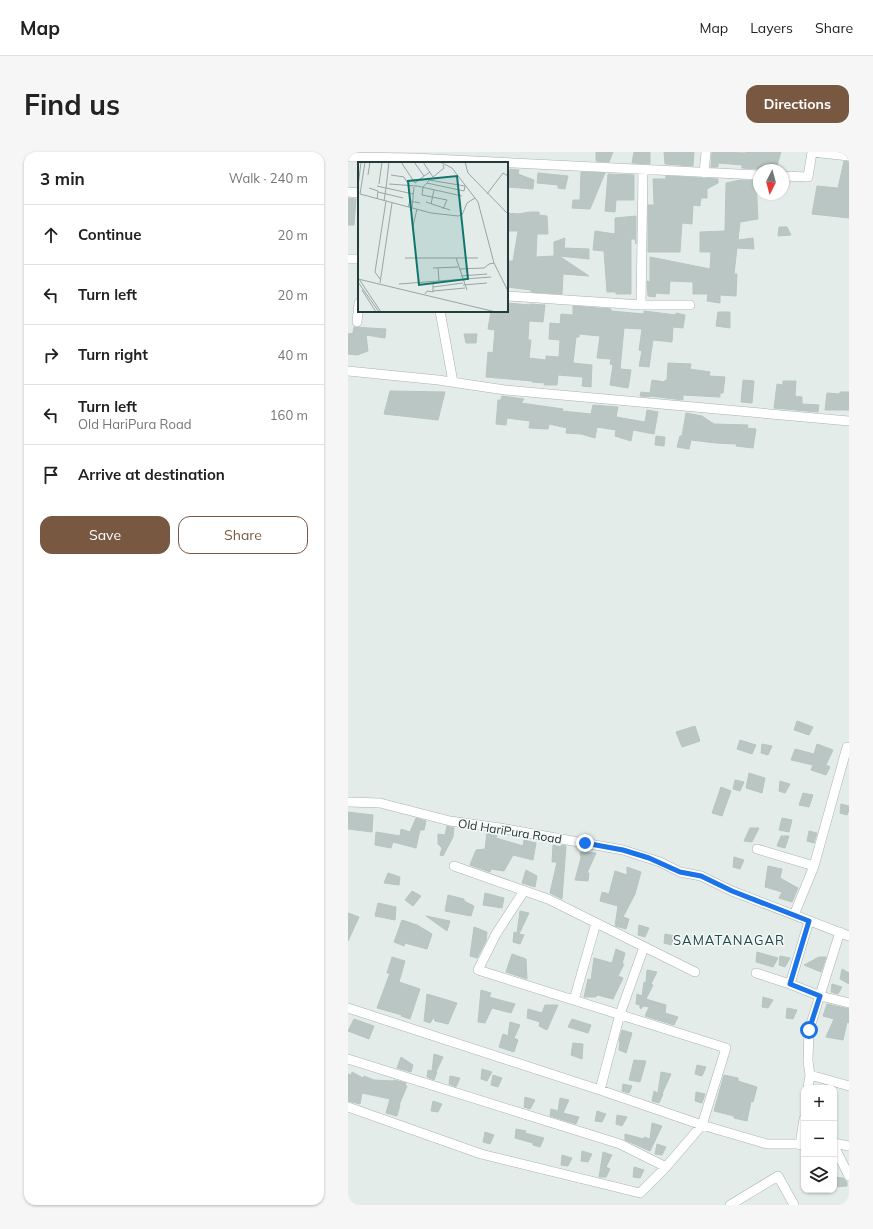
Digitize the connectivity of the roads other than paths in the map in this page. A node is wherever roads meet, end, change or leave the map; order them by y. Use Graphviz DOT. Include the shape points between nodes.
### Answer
graph roads {
  1 [pos="706,152"];
  2 [pos="849,156"];
  3 [pos="348,157"];
  4 [pos="412,158"];
  5 [pos="489,162"];
  6 [pos="508,163"];
  7 [pos="643,170"];
  8 [pos="704,173"];
  9 [pos="753,175"];
  10 [pos="789,176"];
  11 [pos="348,192"];
  12 [pos="358,193"];
  13 [pos="348,259"];
  14 [pos="358,260"];
  15 [pos="508,296"];
  16 [pos="641,305"];
  17 [pos="690,305"];
  18 [pos="358,312"];
  19 [pos="440,312"];
  20 [pos="357,322"];
  21 [pos="348,371"];
  22 [pos="453,382"];
  23 [pos="849,421"];
  24 [pos="847,747"];
  25 [pos="348,802"];
  26 [pos="757,850"];
  27 [pos="454,866"];
  28 [pos="814,866"];
  29 [pos="524,891"];
  30 [pos="794,915"];
  31 [pos="809,921"];
  32 [pos="596,923"];
  33 [pos="845,934"];
  34 [pos="644,947"];
  35 [pos="695,972"];
  36 [pos="756,973"];
  37 [pos="790,984"];
  38 [pos="820,996"];
  39 [pos="574,1000"];
  40 [pos="849,1003"];
  41 [pos="348,1008"];
  42 [pos="620,1014"];
  43 [pos="348,1058"];
  44 [pos="810,1074"];
  45 [pos="808,1085"];
  46 [pos="849,1086"];
  47 [pos="600,1090"];
  48 [pos="348,1108"];
  49 [pos="702,1125"];
  50 [pos="837,1144"];
  51 [pos="801,1145"];
  52 [pos="849,1146"];
  53 [pos="837,1150"];
  54 [pos="666,1167"];
  55 [pos="849,1176"];
  56 [pos="730,1205"];
  57 [pos="794,1205"];
  1 -- 8 [label="street"];
  2 -- 10 [label="street" via="812,152 808,177"];
  3 -- 4 [label="street"];
  4 -- 5 [label="street"];
  6 -- 7 [label="street"];
  7 -- 8 [label="street"];
  7 -- 16 [label="street"];
  8 -- 9 [label="street"];
  11 -- 12 [label="street"];
  13 -- 14 [label="street"];
  15 -- 16 [label="street"];
  16 -- 17 [label="street"];
  18 -- 20 [label="street"];
  19 -- 22 [label="street"];
  21 -- 22 [label="street"];
  22 -- 23 [label="street" via="512,391"];
  24 -- 28 [label="street"];
  25 -- 30 [label="street, Old HariPura Road" via="380,803 450,821 623,850 660,862 680,872 701,876"];
  26 -- 28 [label="street"];
  27 -- 29 [label="street"];
  28 -- 30 [label="street"];
  29 -- 32 [label="street" via="548,899"];
  29 -- 39 [label="street" via="496,934 478,970"];
  30 -- 31 [label="street, Old HariPura Road"];
  31 -- 33 [label="street, Old HariPura Road"];
  31 -- 37 [label="street"];
  32 -- 34 [label="street"];
  32 -- 39 [label="street"];
  33 -- 38 [label="street"];
  34 -- 35 [label="street"];
  34 -- 42 [label="street"];
  36 -- 37 [label="street"];
  37 -- 38 [label="street"];
  38 -- 40 [label="street"];
  38 -- 44 [label="street" via="809,1030"];
  39 -- 42 [label="street"];
  41 -- 47 [label="street"];
  42 -- 47 [label="street"];
  42 -- 49 [label="street" via="726,1048"];
  43 -- 54 [label="street" via="620,1144"];
  44 -- 45 [label="street"];
  44 -- 46 [label="street"];
  47 -- 49 [label="street"];
  48 -- 54 [label="street" via="481,1154 640,1193"];
  49 -- 51 [label="street" via="767,1144"];
  49 -- 54 [label="street"];
  50 -- 52 [label="street"];
  53 -- 55 [label="street"];
  56 -- 57 [label="street" via="778,1176"];
}
